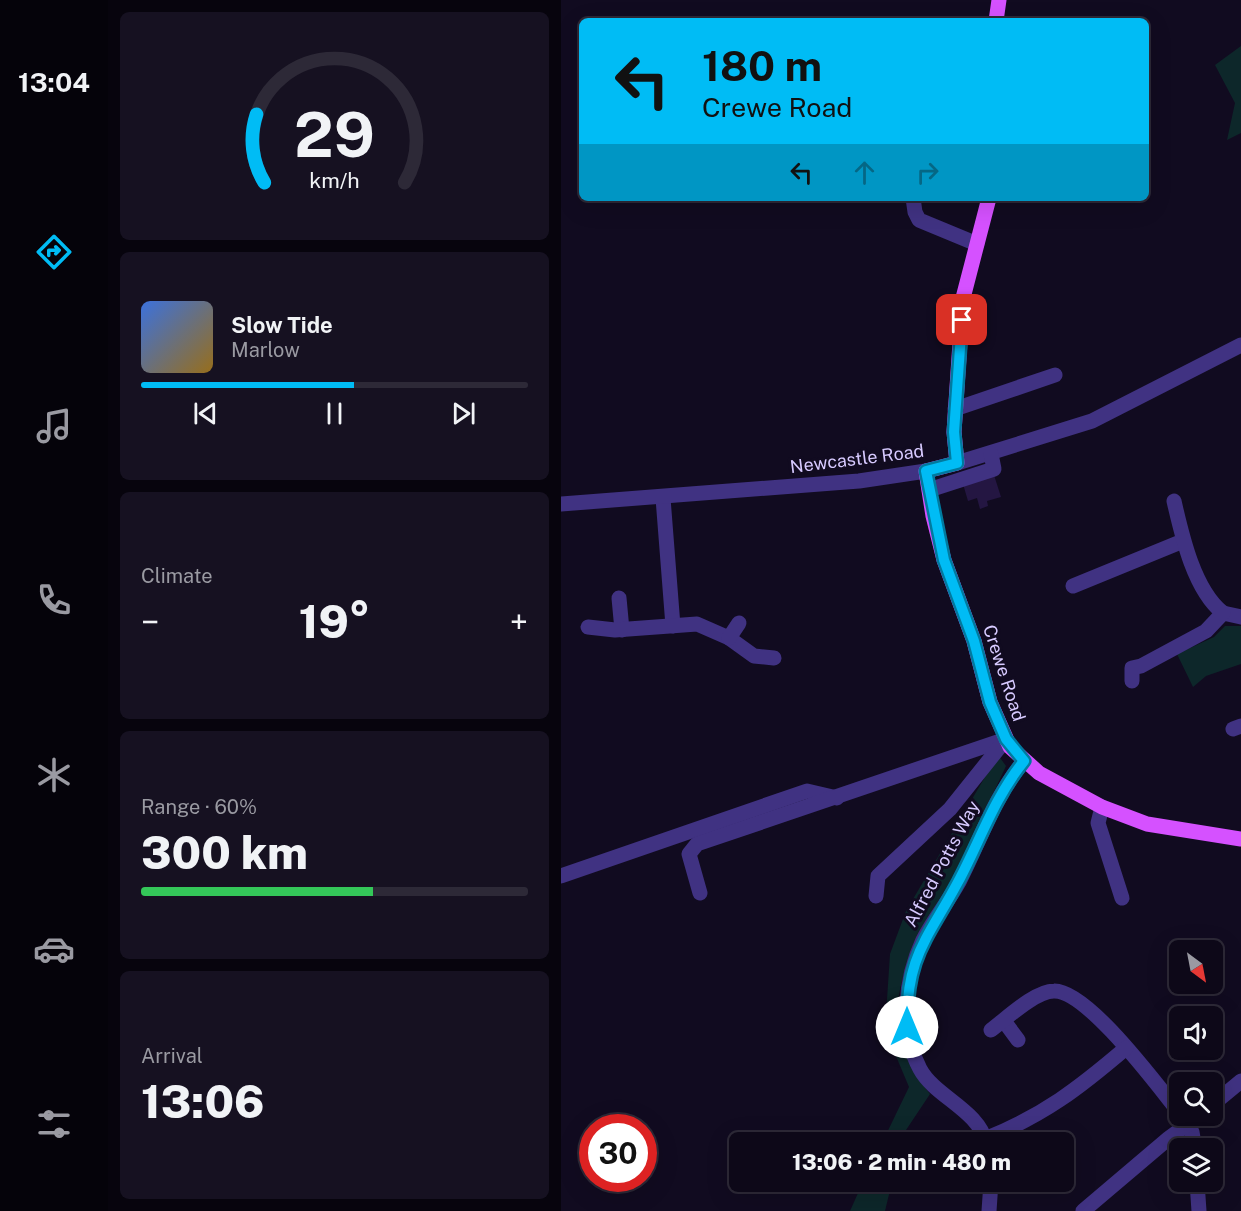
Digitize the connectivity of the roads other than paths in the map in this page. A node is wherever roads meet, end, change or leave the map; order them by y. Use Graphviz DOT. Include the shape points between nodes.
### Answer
graph roads {
  1 [pos="999,0"];
  2 [pos="996,18"];
  3 [pos="913,201"];
  4 [pos="988,201"];
  5 [pos="977,244"];
  6 [pos="1241,345"];
  7 [pos="1055,375"];
  8 [pos="955,409"];
  9 [pos="991,454"];
  10 [pos="957,463"];
  11 [pos="926,471"];
  12 [pos="929,490"];
  13 [pos="663,498"];
  14 [pos="1174,501"];
  15 [pos="561,504"];
  16 [pos="1183,541"];
  17 [pos="1073,586"];
  18 [pos="619,598"];
  19 [pos="1223,613"];
  20 [pos="1241,617"];
  21 [pos="739,623"];
  22 [pos="673,626"];
  23 [pos="588,627"];
  24 [pos="619,630"];
  25 [pos="736,642"];
  26 [pos="774,658"];
  27 [pos="1132,681"];
  28 [pos="1006,739"];
  29 [pos="1024,761"];
  30 [pos="837,798"];
  31 [pos="1102,807"];
  32 [pos="1241,839"];
  33 [pos="561,876"];
  34 [pos="700,893"];
  35 [pos="876,896"];
  36 [pos="1122,898"];
  37 [pos="1004,1021"];
  38 [pos="991,1030"];
  39 [pos="1019,1040"];
  40 [pos="1126,1048"];
  41 [pos="1241,1082"];
  42 [pos="1223,1096"];
  43 [pos="1169,1100"];
  44 [pos="1182,1126"];
  45 [pos="980,1132"];
  46 [pos="1005,1132"];
  47 [pos="990,1192"];
  48 [pos="1198,1192"];
  49 [pos="989,1211"];
  50 [pos="1083,1211"];
  51 [pos="1199,1211"];
  1 -- 2 [label="main road"];
  3 -- 5 [label="street" via="919,220"];
  4 -- 5 [label="main road"];
  5 -- 8 [label="main road" via="963,298"];
  6 -- 9 [label="street, Newcastle Road" via="1092,421"];
  7 -- 8 [label="street"];
  8 -- 10 [label="main road"];
  9 -- 10 [label="street, Newcastle Road"];
  9 -- 12 [label="street" via="994,469"];
  10 -- 11 [label="main road, Newcastle Road"];
  11 -- 12 [label="main road, Crewe Road"];
  11 -- 13 [label="street, Newcastle Road" via="859,482"];
  12 -- 28 [label="main road, Crewe Road" via="944,560 974,641 990,702"];
  13 -- 15 [label="street, Newcastle Road"];
  13 -- 22 [label="street"];
  14 -- 16 [label="street"];
  16 -- 17 [label="street"];
  16 -- 19 [label="street" via="1209,600"];
  18 -- 24 [label="street"];
  19 -- 20 [label="street"];
  19 -- 27 [label="street" via="1206,631 1132,668"];
  21 -- 25 [label="street"];
  22 -- 24 [label="street"];
  22 -- 25 [label="street" via="706,626"];
  23 -- 24 [label="street"];
  25 -- 26 [label="street" via="754,656"];
  28 -- 29 [label="main road, Crewe Road"];
  28 -- 30 [label="street"];
  28 -- 35 [label="street" via="949,809 878,876"];
  29 -- 31 [label="main road, Crewe Road" via="1065,789"];
  29 -- 45 [label="street, Alfred Potts Way" via="991,812 959,882 923,940 909,978 911,1048 920,1070 974,1121"];
  30 -- 33 [label="street" via="807,791"];
  30 -- 34 [label="street" via="697,844 689,854"];
  31 -- 32 [label="main road, Crewe Road" via="1147,824"];
  31 -- 36 [label="street" via="1098,823"];
  37 -- 38 [label="street"];
  37 -- 39 [label="street"];
  37 -- 40 [label="street" via="1043,993 1054,990 1086,1007"];
  40 -- 43 [label="street"];
  40 -- 46 [label="street" via="1058,1104"];
  41 -- 42 [label="street"];
  44 -- 50 [label="street"];
  47 -- 49 [label="street"];
  48 -- 51 [label="street"];
}
